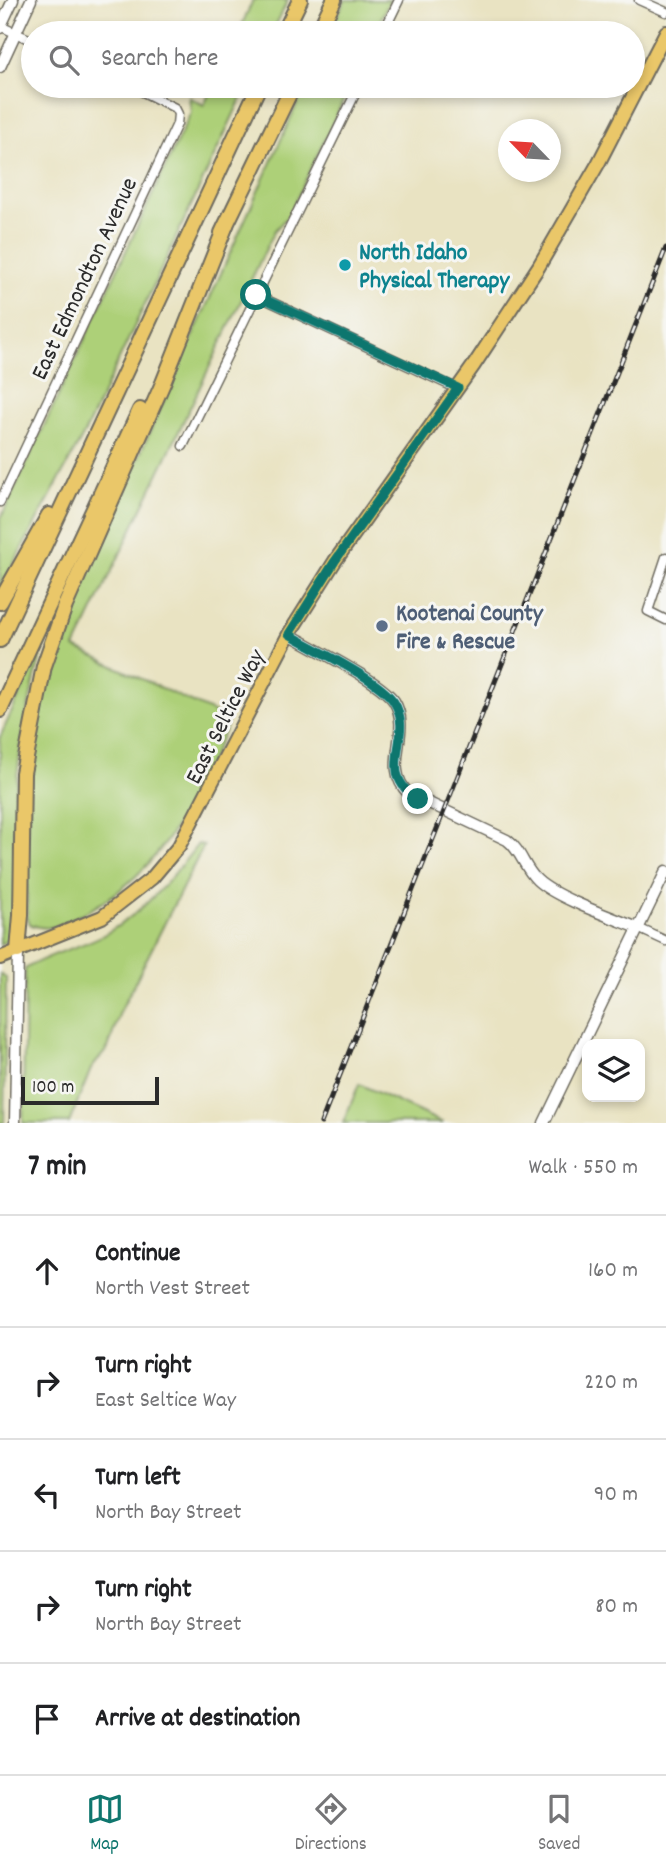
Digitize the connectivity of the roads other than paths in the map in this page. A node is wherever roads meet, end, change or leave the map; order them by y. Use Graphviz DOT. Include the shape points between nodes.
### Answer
graph roads {
  1 [pos="13,0"];
  2 [pos="31,0"];
  3 [pos="300,0"];
  4 [pos="334,0"];
  5 [pos="399,0"];
  6 [pos="639,0"];
  7 [pos="666,12"];
  8 [pos="21,21"];
  9 [pos="290,21"];
  10 [pos="324,21"];
  11 [pos="389,21"];
  12 [pos="21,22"];
  13 [pos="0,27"];
  14 [pos="666,32"];
  15 [pos="16,33"];
  16 [pos="21,35"];
  17 [pos="0,67"];
  18 [pos="645,71"];
  19 [pos="155,98"];
  20 [pos="253,98"];
  21 [pos="287,98"];
  22 [pos="353,98"];
  23 [pos="631,98"];
  24 [pos="226,225"];
  25 [pos="256,295"];
  26 [pos="458,388"];
  27 [pos="108,410"];
  28 [pos="183,446"];
  29 [pos="0,502"];
  30 [pos="666,557"];
  31 [pos="0,602"];
  32 [pos="666,620"];
  33 [pos="289,634"];
  34 [pos="0,640"];
  35 [pos="0,710"];
  36 [pos="666,871"];
  37 [pos="638,928"];
  38 [pos="666,941"];
  39 [pos="18,951"];
  40 [pos="0,958"];
  41 [pos="15,1123"];
  42 [pos="544,1123"];
  1 -- 13 [label="street"];
  2 -- 8 [label="street"];
  3 -- 9 [label="highway"];
  4 -- 10 [label="highway"];
  5 -- 11 [label="street"];
  6 -- 7 [label="street"];
  12 -- 15 [label="street"];
  13 -- 15 [label="street"];
  14 -- 18 [label="main road, East Seltice Way"];
  15 -- 16 [label="street"];
  15 -- 17 [label="street"];
  19 -- 29 [label="street, East Edmondton Avenue" via="175,108 177,124"];
  20 -- 27 [label="highway"];
  21 -- 24 [label="highway"];
  22 -- 25 [label="street"];
  23 -- 26 [label="main road, East Seltice Way" via="559,232"];
  24 -- 35 [label="highway"];
  24 -- 39 [label="highway" via="44,666 23,773"];
  25 -- 26 [label="street"];
  25 -- 28 [label="street"];
  26 -- 33 [label="main road, East Seltice Way"];
  27 -- 31 [label="highway"];
  27 -- 34 [label="highway"];
  30 -- 32 [label="street" via="648,611"];
  33 -- 37 [label="street" via="393,700 401,725 395,768 408,793 507,840 531,874 549,888"];
  33 -- 39 [label="main road, East Seltice Way" via="202,806 166,863 102,917"];
  36 -- 37 [label="street"];
  37 -- 38 [label="street"];
  37 -- 42 [label="street"];
  39 -- 40 [label="main road, East Seltice Way"];
  39 -- 41 [label="street"];
}
